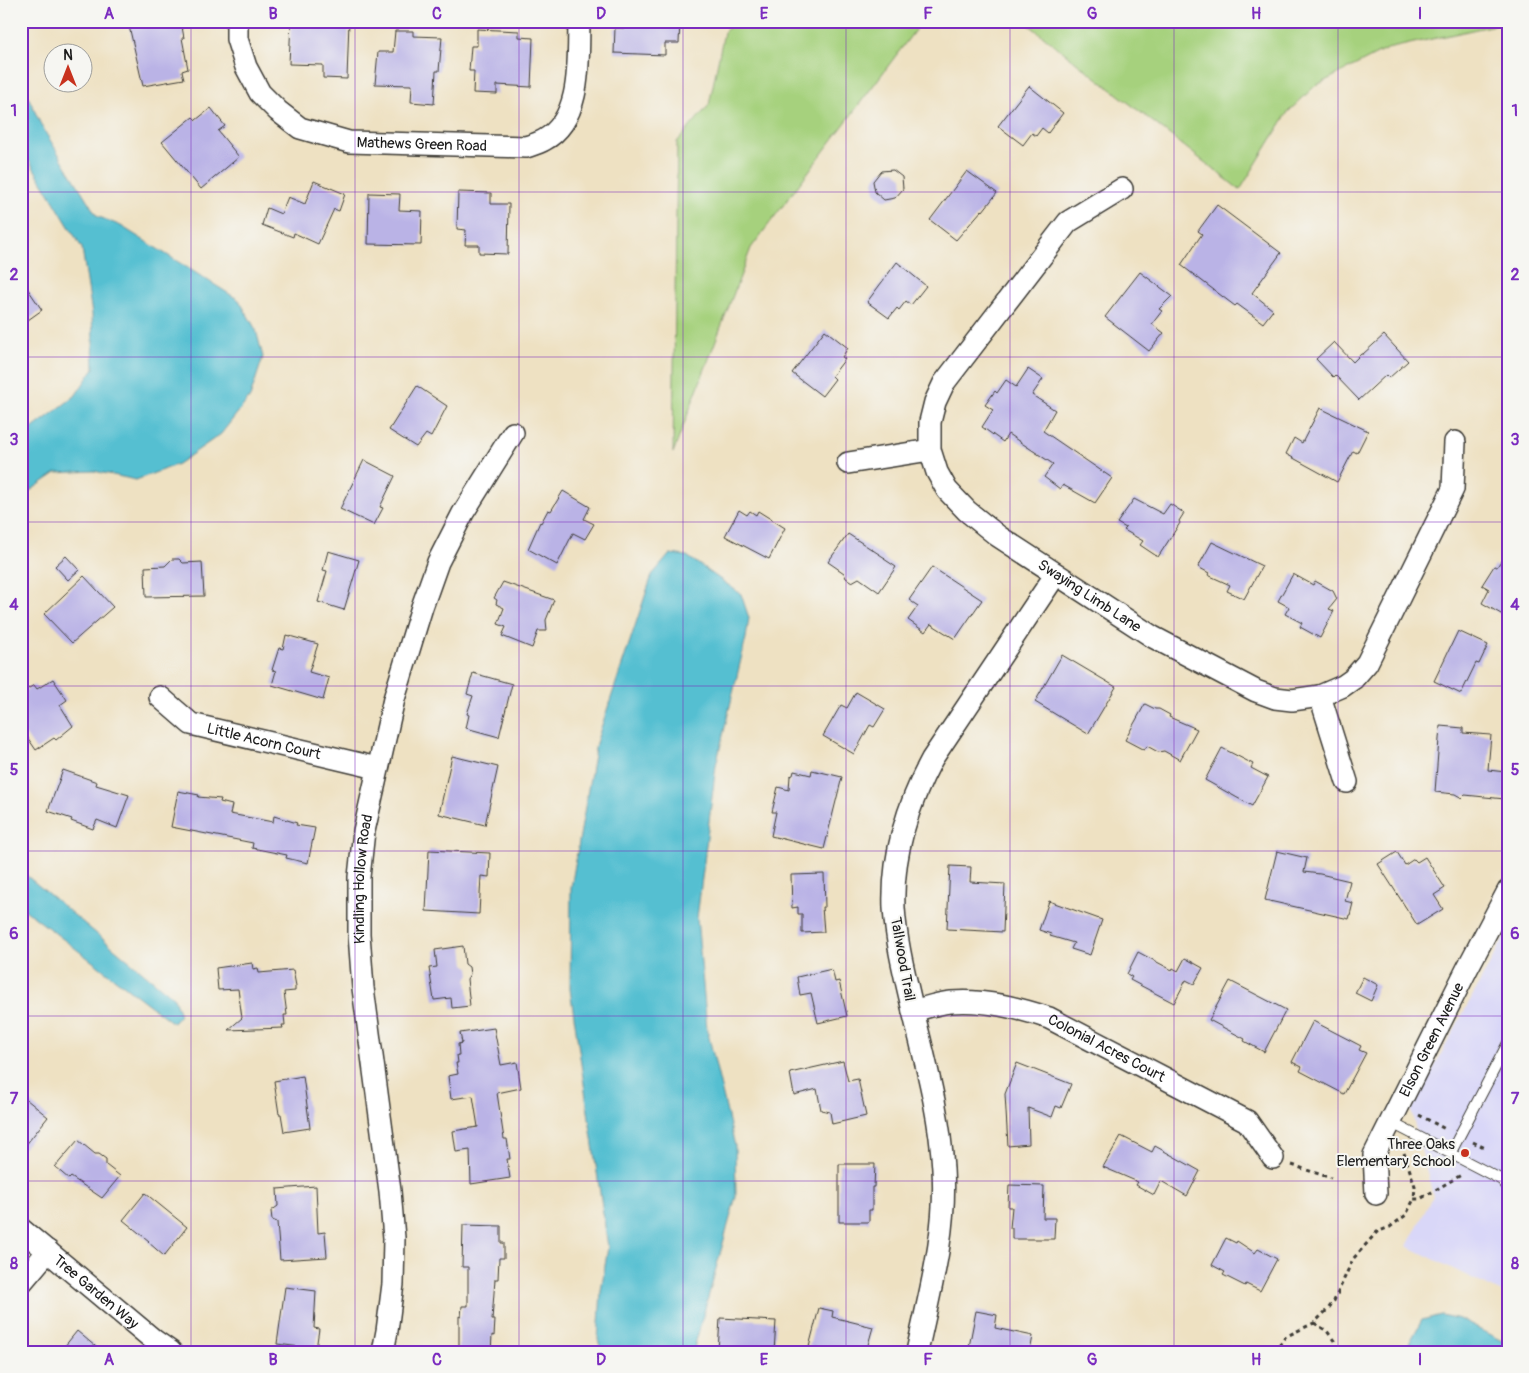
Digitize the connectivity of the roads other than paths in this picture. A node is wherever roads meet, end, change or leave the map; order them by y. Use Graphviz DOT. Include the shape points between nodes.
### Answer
graph roads {
  1 [pos="237,21"];
  2 [pos="579,21"];
  3 [pos="1122,189"];
  4 [pos="513,432"];
  5 [pos="1455,442"];
  6 [pos="930,450"];
  7 [pos="848,463"];
  8 [pos="1056,574"];
  9 [pos="1320,696"];
  10 [pos="160,697"];
  11 [pos="377,768"];
  12 [pos="1347,782"];
  13 [pos="1508,891"];
  14 [pos="913,1011"];
  15 [pos="1508,1043"];
  16 [pos="1390,1122"];
  17 [pos="1451,1152"];
  18 [pos="1273,1158"];
  19 [pos="1508,1187"];
  20 [pos="1376,1194"];
  21 [pos="21,1229"];
  22 [pos="48,1251"];
  23 [pos="21,1283"];
  24 [pos="171,1352"];
  25 [pos="382,1352"];
  26 [pos="917,1352"];
  1 -- 2 [label="street, Mathews Green Road" via="237,39 246,67 260,93 300,128 349,142 526,147 545,140 563,124 570,110 576,90"];
  3 -- 6 [label="street, Swaying Limb Lane" via="1068,222 944,383 930,422"];
  4 -- 11 [label="street, Kindling Hollow Road" via="463,513 438,562 394,699"];
  5 -- 9 [label="street, Swaying Limb Lane" via="1453,489 1367,663 1353,679"];
  6 -- 7 [label="street"];
  6 -- 8 [label="street, Swaying Limb Lane" via="947,490 967,511"];
  8 -- 9 [label="street, Swaying Limb Lane" via="1153,637 1256,691 1292,700"];
  8 -- 14 [label="street, Tallwood Trail" via="932,759 909,810 901,837 894,907 899,949"];
  9 -- 12 [label="street"];
  10 -- 11 [label="street, Little Acorn Court" via="191,724"];
  11 -- 25 [label="street, Kindling Hollow Road" via="364,831 359,877 359,934 394,1238 393,1284"];
  13 -- 16 [label="street, Elson Green Avenue"];
  14 -- 18 [label="street, Colonial Acres Court" via="950,1002 984,1003 1017,1008 1049,1018 1247,1121"];
  14 -- 26 [label="street, Tallwood Trail" via="939,1125 943,1170 943,1215 938,1259"];
  15 -- 17 [label="lane"];
  16 -- 17 [label="lane"];
  16 -- 20 [label="street, Elson Green Avenue" via="1374,1155"];
  17 -- 19 [label="lane" via="1502,1180"];
  21 -- 22 [label="street, Tree Garden Way"];
  22 -- 23 [label="street"];
  22 -- 24 [label="street, Tree Garden Way"];
}
